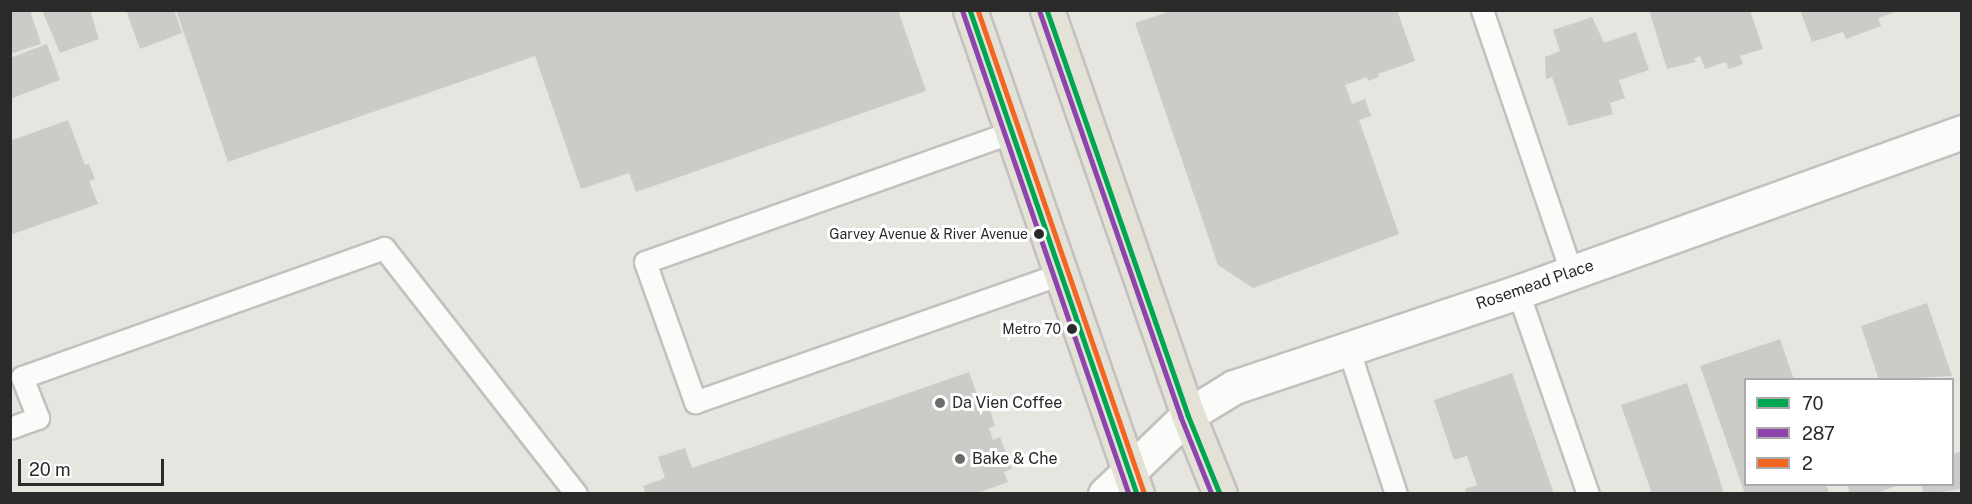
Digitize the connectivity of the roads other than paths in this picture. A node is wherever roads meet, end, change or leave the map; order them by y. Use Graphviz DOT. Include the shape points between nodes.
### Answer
graph roads {
  1 [pos="970,10"];
  2 [pos="1047,10"];
  3 [pos="1482,10"];
  4 [pos="1012,132"];
  5 [pos="1962,132"];
  6 [pos="1571,272"];
  7 [pos="1061,274"];
  8 [pos="1518,292"];
  9 [pos="1348,348"];
  10 [pos="1188,415"];
  11 [pos="10,428"];
  12 [pos="1133,482"];
  13 [pos="576,494"];
  14 [pos="1105,494"];
  15 [pos="1220,494"];
  16 [pos="1396,494"];
  17 [pos="1588,494"];
  1 -- 4 [label="main road"];
  2 -- 10 [label="main road"];
  3 -- 6 [label="lane"];
  4 -- 7 [label="main road"];
  4 -- 7 [label="lane" via="645,262 695,402"];
  5 -- 6 [label="street, Rosemead Place"];
  6 -- 8 [label="street, Rosemead Place"];
  7 -- 12 [label="main road"];
  8 -- 9 [label="street, Rosemead Place"];
  8 -- 17 [label="lane"];
  9 -- 10 [label="street, Rosemead Place" via="1234,387"];
  9 -- 16 [label="lane"];
  10 -- 12 [label="street, Rosemead Place"];
  10 -- 15 [label="main road"];
  11 -- 13 [label="lane" via="38,418 22,378 384,248"];
  12 -- 14 [label="street, Rosemead Place"];
}
